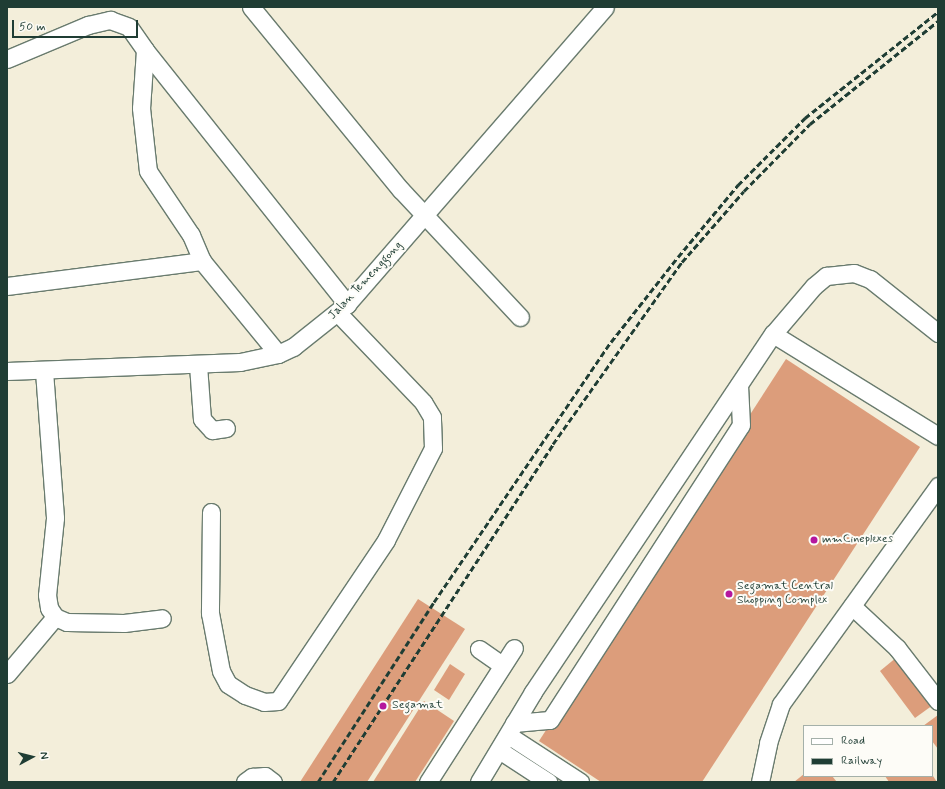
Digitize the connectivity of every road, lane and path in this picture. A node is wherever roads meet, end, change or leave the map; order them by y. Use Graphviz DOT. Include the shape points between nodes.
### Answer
graph roads {
  1 [pos="251,7"];
  2 [pos="605,7"];
  3 [pos="145,50"];
  4 [pos="7,59"];
  5 [pos="425,216"];
  6 [pos="202,261"];
  7 [pos="7,286"];
  8 [pos="342,308"];
  9 [pos="520,317"];
  10 [pos="938,333"];
  11 [pos="773,334"];
  12 [pos="278,354"];
  13 [pos="198,365"];
  14 [pos="7,371"];
  15 [pos="44,371"];
  16 [pos="739,385"];
  17 [pos="226,428"];
  18 [pos="938,436"];
  19 [pos="938,486"];
  20 [pos="211,512"];
  21 [pos="852,606"];
  22 [pos="55,617"];
  23 [pos="162,618"];
  24 [pos="514,648"];
  25 [pos="479,649"];
  26 [pos="502,665"];
  27 [pos="7,674"];
  28 [pos="938,700"];
  29 [pos="511,729"];
  30 [pos="499,750"];
  31 [pos="245,782"];
  32 [pos="273,782"];
  33 [pos="428,782"];
  34 [pos="479,782"];
  35 [pos="548,782"];
  36 [pos="580,782"];
  37 [pos="760,782"];
  1 -- 5 [label="street"];
  2 -- 5 [label="street, Jalan Temenggong"];
  3 -- 4 [label="street" via="129,27 110,20"];
  3 -- 6 [label="street" via="141,108 148,171 191,235"];
  3 -- 8 [label="street"];
  5 -- 8 [label="street, Jalan Temenggong"];
  5 -- 9 [label="street"];
  6 -- 7 [label="street"];
  6 -- 12 [label="street"];
  8 -- 12 [label="street, Jalan Temenggong" via="315,332"];
  8 -- 20 [label="street" via="423,402 432,417 433,448 386,540 278,701 264,702 245,695 228,684 221,671 210,613"];
  10 -- 11 [label="street" via="870,279 839,272 814,286"];
  11 -- 16 [label="street"];
  11 -- 18 [label="street"];
  12 -- 13 [label="street, Jalan Temenggong"];
  13 -- 15 [label="street, Jalan Temenggong"];
  13 -- 17 [label="street" via="202,418 212,430"];
  14 -- 15 [label="street, Jalan Temenggong"];
  15 -- 22 [label="street" via="55,518 46,595"];
  16 -- 29 [label="street"];
  16 -- 29 [label="street" via="741,425 550,720"];
  19 -- 21 [label="street"];
  21 -- 28 [label="street" via="897,648"];
  21 -- 37 [label="street" via="781,704 768,743"];
  22 -- 23 [label="street" via="85,624"];
  22 -- 27 [label="street"];
  24 -- 26 [label="street"];
  25 -- 26 [label="street"];
  26 -- 33 [label="street"];
  29 -- 30 [label="street"];
  29 -- 36 [label="street"];
  30 -- 34 [label="street"];
  30 -- 35 [label="street"];
  31 -- 32 [label="street" via="252,777 265,776"];
}
